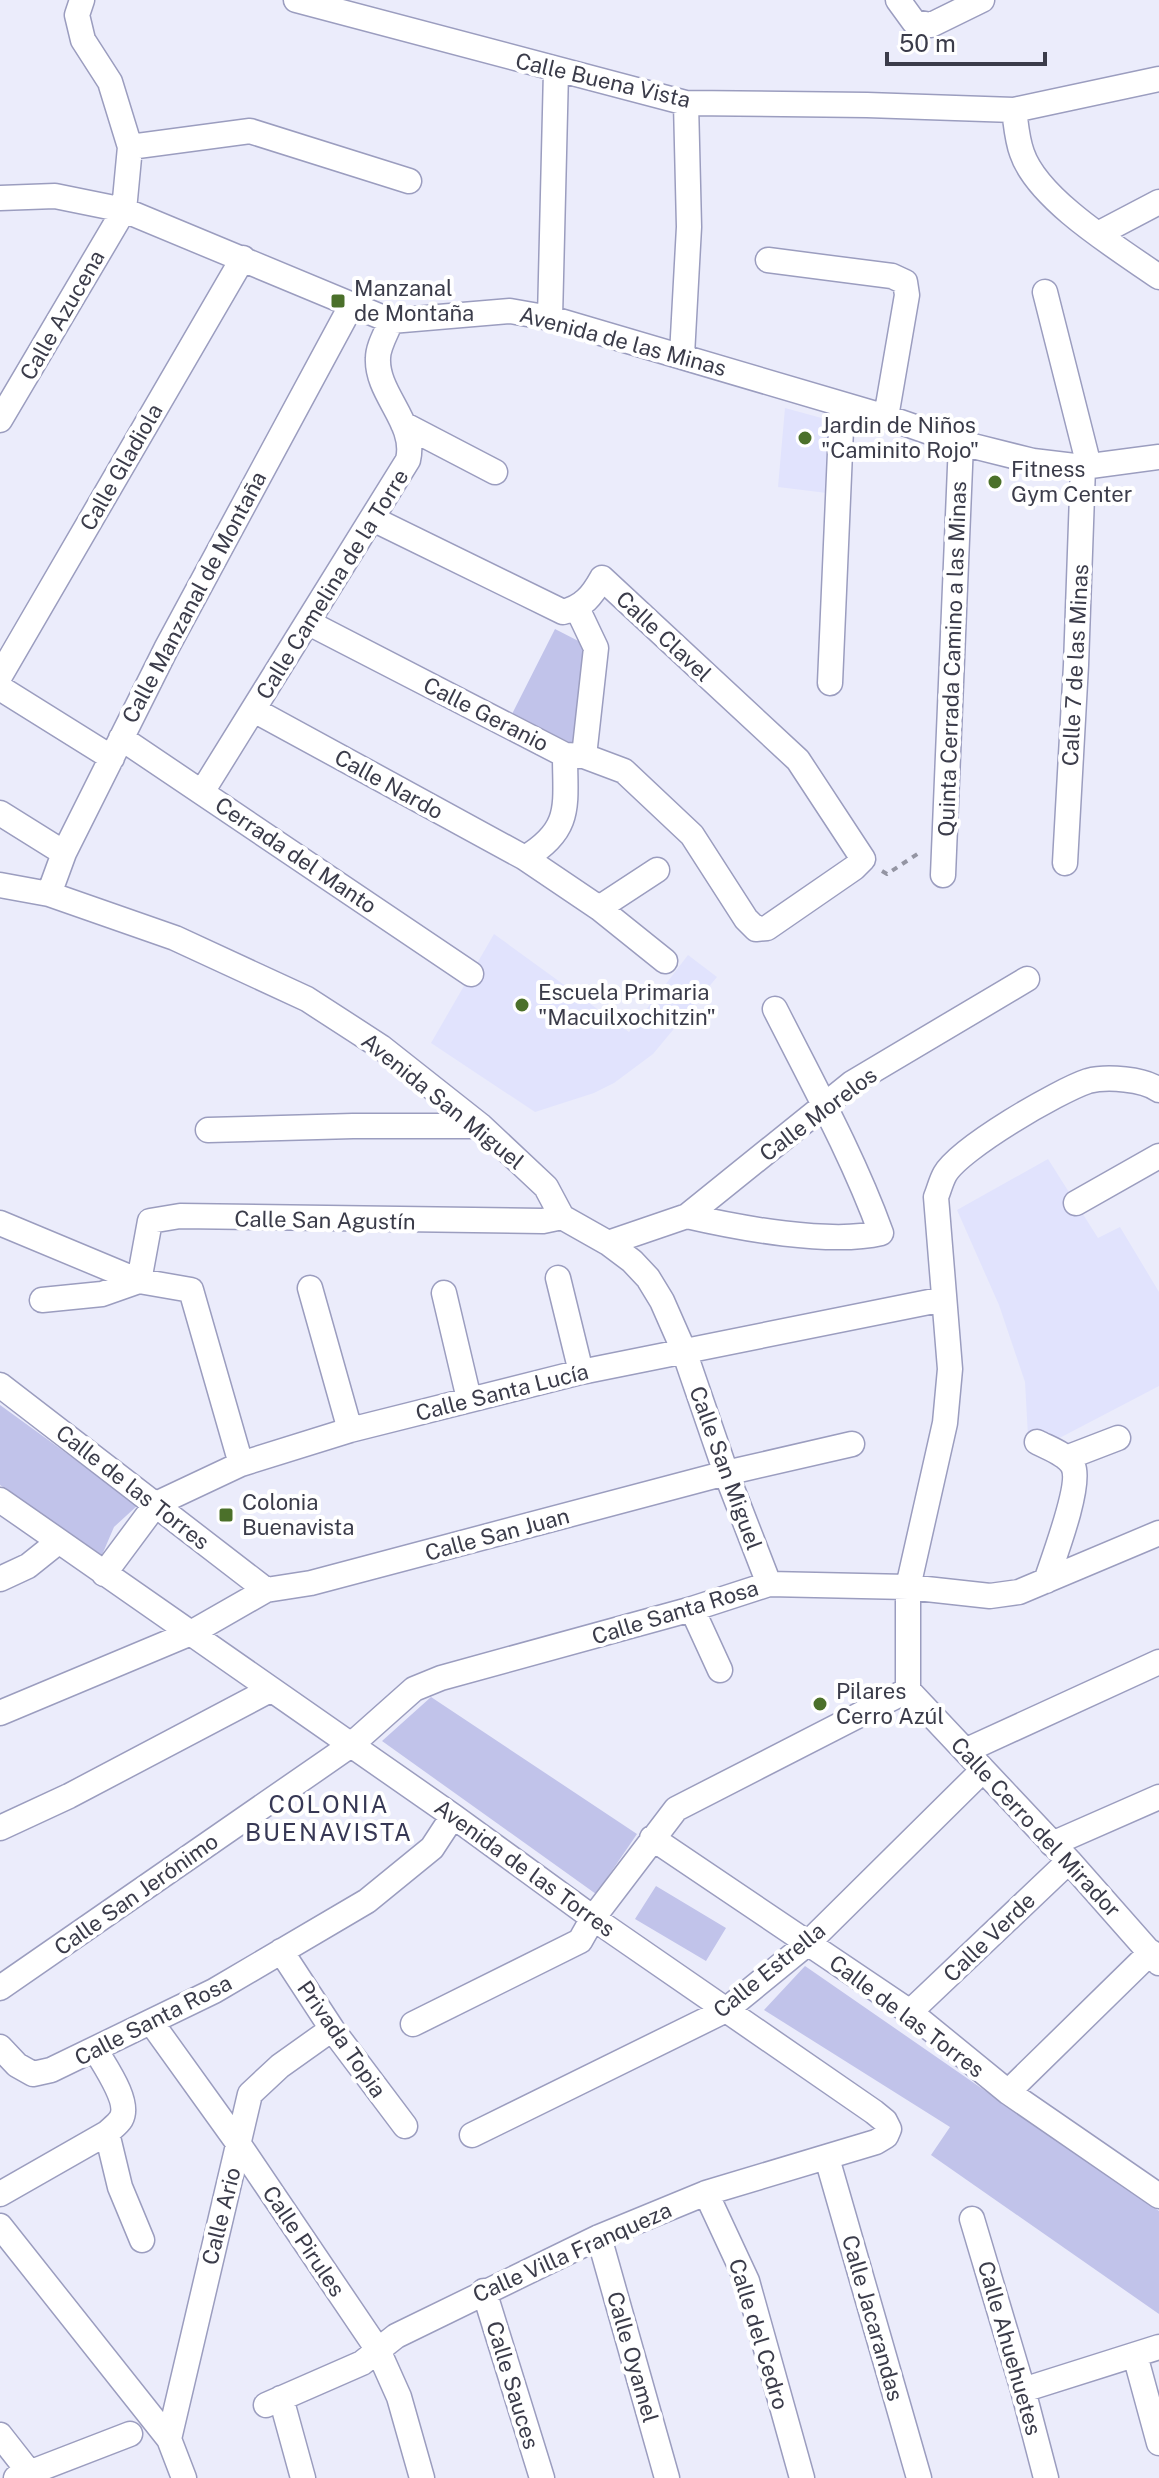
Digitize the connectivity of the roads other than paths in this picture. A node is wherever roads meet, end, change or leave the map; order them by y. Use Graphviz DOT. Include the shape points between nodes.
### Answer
graph roads {
  1 [pos="82,0"];
  2 [pos="296,0"];
  3 [pos="898,0"];
  4 [pos="982,0"];
  5 [pos="556,71"];
  6 [pos="1159,79"];
  7 [pos="686,103"];
  8 [pos="1014,110"];
  9 [pos="130,147"];
  10 [pos="409,181"];
  11 [pos="0,198"];
  12 [pos="1159,202"];
  13 [pos="124,210"];
  14 [pos="1098,234"];
  15 [pos="243,258"];
  16 [pos="768,260"];
  17 [pos="1159,277"];
  18 [pos="1045,292"];
  19 [pos="351,306"];
  20 [pos="550,318"];
  21 [pos="391,321"];
  22 [pos="682,355"];
  23 [pos="842,406"];
  24 [pos="886,417"];
  25 [pos="0,420"];
  26 [pos="403,424"];
  27 [pos="961,443"];
  28 [pos="1159,457"];
  29 [pos="1086,467"];
  30 [pos="495,472"];
  31 [pos="373,519"];
  32 [pos="577,608"];
  33 [pos="309,623"];
  34 [pos="0,676"];
  35 [pos="830,683"];
  36 [pos="0,688"];
  37 [pos="254,710"];
  38 [pos="117,748"];
  39 [pos="575,756"];
  40 [pos="202,792"];
  41 [pos="0,813"];
  42 [pos="64,853"];
  43 [pos="525,858"];
  44 [pos="1065,863"];
  45 [pos="657,870"];
  46 [pos="943,875"];
  47 [pos="0,885"];
  48 [pos="49,894"];
  49 [pos="599,908"];
  50 [pos="746,919"];
  51 [pos="665,961"];
  52 [pos="471,974"];
  53 [pos="1027,979"];
  54 [pos="775,1009"];
  55 [pos="1159,1090"];
  56 [pos="825,1106"];
  57 [pos="481,1126"];
  58 [pos="208,1130"];
  59 [pos="1159,1156"];
  60 [pos="1076,1203"];
  61 [pos="687,1216"];
  62 [pos="562,1217"];
  63 [pos="0,1223"];
  64 [pos="608,1243"];
  65 [pos="558,1278"];
  66 [pos="139,1281"];
  67 [pos="310,1288"];
  68 [pos="444,1293"];
  69 [pos="944,1299"];
  70 [pos="42,1300"];
  71 [pos="684,1351"];
  72 [pos="581,1372"];
  73 [pos="0,1385"];
  74 [pos="469,1399"];
  75 [pos="350,1430"];
  76 [pos="1118,1438"];
  77 [pos="1037,1442"];
  78 [pos="852,1444"];
  79 [pos="1066,1458"];
  80 [pos="241,1464"];
  81 [pos="726,1473"];
  82 [pos="0,1500"];
  83 [pos="156,1504"];
  84 [pos="1159,1533"];
  85 [pos="58,1542"];
  86 [pos="104,1574"];
  87 [pos="0,1579"];
  88 [pos="1046,1581"];
  89 [pos="769,1584"];
  90 [pos="908,1587"];
  91 [pos="266,1590"];
  92 [pos="692,1609"];
  93 [pos="191,1633"];
  94 [pos="1159,1662"];
  95 [pos="720,1670"];
  96 [pos="270,1690"];
  97 [pos="908,1690"];
  98 [pos="0,1713"];
  99 [pos="351,1745"];
  100 [pos="967,1750"];
  101 [pos="983,1770"];
  102 [pos="1159,1797"];
  103 [pos="453,1816"];
  104 [pos="0,1828"];
  105 [pos="652,1838"];
  106 [pos="1060,1852"];
  107 [pos="593,1918"];
  108 [pos="808,1943"];
  109 [pos="281,1951"];
  110 [pos="1155,1957"];
  111 [pos="0,1988"];
  112 [pos="726,2010"];
  113 [pos="910,2012"];
  114 [pos="151,2022"];
  115 [pos="413,2024"];
  116 [pos="332,2029"];
  117 [pos="0,2047"];
  118 [pos="95,2049"];
  119 [pos="1008,2092"];
  120 [pos="114,2126"];
  121 [pos="405,2126"];
  122 [pos="889,2129"];
  123 [pos="472,2135"];
  124 [pos="238,2143"];
  125 [pos="827,2158"];
  126 [pos="706,2193"];
  127 [pos="0,2194"];
  128 [pos="1159,2196"];
  129 [pos="972,2219"];
  130 [pos="0,2226"];
  131 [pos="599,2237"];
  132 [pos="142,2240"];
  133 [pos="484,2291"];
  134 [pos="1159,2347"];
  135 [pos="378,2350"];
  136 [pos="1135,2355"];
  137 [pos="1023,2390"];
  138 [pos="130,2434"];
  139 [pos="0,2435"];
  140 [pos="169,2439"];
  141 [pos="1159,2443"];
  142 [pos="23,2475"];
  143 [pos="181,2477"];
  144 [pos="303,2478"];
  145 [pos="422,2478"];
  146 [pos="542,2478"];
  147 [pos="667,2478"];
  148 [pos="802,2478"];
  149 [pos="919,2478"];
  150 [pos="1046,2478"];
  1 -- 9 [label="street" via="77,15 83,40 110,82"];
  2 -- 5 [label="street, Calle Buena Vista"];
  3 -- 4 [label="street" via="914,22 931,25"];
  5 -- 7 [label="street, Calle Buena Vista"];
  5 -- 20 [label="street"];
  6 -- 8 [label="street, Calle Buena Vista"];
  7 -- 8 [label="street, Calle Buena Vista"];
  7 -- 22 [label="street" via="689,227"];
  8 -- 14 [label="street" via="1022,153 1033,175"];
  9 -- 10 [label="street" via="250,131"];
  9 -- 13 [label="street"];
  11 -- 13 [label="street, Avenida de las Minas" via="55,196"];
  12 -- 14 [label="street"];
  13 -- 15 [label="street, Avenida de las Minas"];
  13 -- 25 [label="street, Calle Azucena"];
  14 -- 17 [label="street"];
  15 -- 19 [label="street, Avenida de las Minas"];
  15 -- 34 [label="street, Calle Gladiola"];
  16 -- 24 [label="street" via="905,282"];
  18 -- 29 [label="street, Calle 7 de las Minas"];
  19 -- 21 [label="street, Avenida de las Minas"];
  19 -- 38 [label="street, Calle Manzanal de Montaña"];
  20 -- 21 [label="street, Avenida de las Minas" via="510,311"];
  20 -- 22 [label="street, Avenida de las Minas"];
  21 -- 26 [label="street, Calle Camelina de la Torre" via="378,354 379,373"];
  22 -- 23 [label="street, Avenida de las Minas"];
  23 -- 24 [label="street, Avenida de las Minas"];
  23 -- 35 [label="street"];
  24 -- 27 [label="street, Avenida de las Minas"];
  26 -- 30 [label="street"];
  26 -- 31 [label="street, Calle Camelina de la Torre" via="411,448 408,460"];
  27 -- 29 [label="street, Avenida de las Minas" via="1033,461"];
  27 -- 46 [label="street, Quinta Cerrada Camino a las Minas"];
  28 -- 29 [label="street, Avenida de las Minas"];
  29 -- 44 [label="street, Calle 7 de las Minas"];
  31 -- 32 [label="street" via="563,612"];
  31 -- 33 [label="street, Calle Camelina de la Torre"];
  32 -- 39 [label="street" via="596,648"];
  32 -- 50 [label="street, Calle Clavel" via="602,578 798,760 863,859 767,928 756,929"];
  33 -- 37 [label="street, Calle Camelina de la Torre"];
  33 -- 39 [label="street, Calle Geranio"];
  36 -- 38 [label="street, Cerrada del Manto"];
  37 -- 40 [label="street, Calle Camelina de la Torre"];
  37 -- 43 [label="street, Calle Nardo"];
  38 -- 40 [label="street, Cerrada del Manto"];
  38 -- 42 [label="street, Calle Manzanal de Montaña"];
  39 -- 43 [label="street" via="560,828"];
  39 -- 50 [label="street, Calle Geranio" via="624,771 692,835"];
  40 -- 52 [label="street, Cerrada del Manto"];
  41 -- 42 [label="street"];
  42 -- 48 [label="street, Calle Manzanal de Montaña"];
  43 -- 49 [label="street, Calle Nardo"];
  45 -- 49 [label="street"];
  47 -- 48 [label="street, Avenida San Miguel"];
  48 -- 57 [label="street, Avenida San Miguel" via="175,938 307,999 381,1047"];
  49 -- 51 [label="street, Calle Nardo"];
  53 -- 56 [label="street, Calle Morelos" via="852,1083"];
  54 -- 56 [label="street"];
  55 -- 69 [label="street" via="1133,1079 1090,1081 972,1147 945,1172 936,1197"];
  56 -- 61 [label="street, Calle Morelos"];
  56 -- 61 [label="street" via="881,1233 812,1235"];
  57 -- 58 [label="street"];
  57 -- 62 [label="street, Avenida San Miguel" via="546,1187"];
  59 -- 60 [label="street"];
  61 -- 64 [label="street, Calle Morelos"];
  62 -- 64 [label="street, Avenida San Miguel"];
  62 -- 66 [label="street, Calle San Agustín" via="543,1221 180,1216 150,1221"];
  63 -- 66 [label="street"];
  64 -- 71 [label="street, Avenida San Miguel" via="648,1278"];
  65 -- 72 [label="street"];
  66 -- 70 [label="street" via="102,1294"];
  66 -- 80 [label="street" via="191,1290"];
  67 -- 75 [label="street"];
  68 -- 74 [label="street"];
  69 -- 71 [label="street, Calle Santa Lucía"];
  69 -- 90 [label="street" via="950,1369 945,1423"];
  71 -- 72 [label="street, Calle Santa Lucía"];
  71 -- 81 [label="street, Calle San Miguel"];
  72 -- 74 [label="street, Calle Santa Lucía"];
  73 -- 83 [label="street, Calle de las Torres"];
  74 -- 75 [label="street, Calle Santa Lucía"];
  75 -- 80 [label="street, Calle Santa Lucía"];
  76 -- 79 [label="street"];
  77 -- 79 [label="street"];
  78 -- 81 [label="street"];
  79 -- 88 [label="street" via="1076,1478"];
  80 -- 83 [label="street, Calle Santa Lucía"];
  81 -- 89 [label="street, Calle San Miguel"];
  81 -- 91 [label="street, Calle San Juan" via="311,1583"];
  82 -- 85 [label="street, Avenida de las Torres"];
  83 -- 86 [label="street, Calle Santa Lucía"];
  83 -- 91 [label="street, Calle de las Torres"];
  84 -- 88 [label="street, Calle Santa Rosa"];
  85 -- 86 [label="street, Avenida de las Torres"];
  85 -- 87 [label="street" via="28,1566"];
  86 -- 93 [label="street, Avenida de las Torres"];
  88 -- 90 [label="street, Calle Santa Rosa" via="990,1596"];
  89 -- 90 [label="street, Calle Santa Rosa"];
  89 -- 92 [label="street, Calle Santa Rosa"];
  90 -- 97 [label="street"];
  91 -- 93 [label="street"];
  92 -- 95 [label="street"];
  92 -- 99 [label="street, Calle Santa Rosa" via="441,1678 414,1689"];
  93 -- 96 [label="street, Avenida de las Torres"];
  93 -- 98 [label="street"];
  94 -- 100 [label="street"];
  96 -- 99 [label="street, Avenida de las Torres"];
  96 -- 104 [label="street"];
  97 -- 100 [label="street, Calle Cerro del Mirador"];
  97 -- 105 [label="street" via="676,1809"];
  99 -- 103 [label="street, Avenida de las Torres"];
  99 -- 111 [label="street, Calle San Jerónimo"];
  100 -- 101 [label="street, Calle Cerro del Mirador"];
  101 -- 106 [label="street, Calle Cerro del Mirador"];
  101 -- 108 [label="street, Calle Estrella"];
  102 -- 106 [label="street, Calle Verde"];
  103 -- 107 [label="street, Avenida de las Torres"];
  103 -- 109 [label="street, Calle Santa Rosa" via="432,1848 367,1901"];
  105 -- 107 [label="street"];
  105 -- 108 [label="street, Calle de las Torres"];
  106 -- 110 [label="street, Calle Cerro del Mirador"];
  106 -- 113 [label="street, Calle Verde"];
  107 -- 112 [label="street, Avenida de las Torres"];
  107 -- 115 [label="street" via="580,1941"];
  108 -- 112 [label="street, Calle Estrella"];
  108 -- 113 [label="street, Calle de las Torres"];
  109 -- 114 [label="street, Calle Santa Rosa"];
  109 -- 116 [label="street, Privada Topia"];
  110 -- 119 [label="street"];
  112 -- 122 [label="street, Avenida de las Torres" via="874,2112"];
  112 -- 123 [label="street, Calle Estrella"];
  113 -- 119 [label="street, Calle de las Torres"];
  114 -- 118 [label="street, Calle Santa Rosa"];
  114 -- 124 [label="street, Calle Pirules"];
  116 -- 121 [label="street, Privada Topia"];
  116 -- 124 [label="street, Calle Ario" via="250,2094"];
  117 -- 118 [label="street, Calle Santa Rosa" via="33,2074"];
  118 -- 120 [label="street" via="124,2110"];
  119 -- 128 [label="street, Calle de las Torres"];
  120 -- 127 [label="street"];
  120 -- 132 [label="street" via="120,2187"];
  122 -- 125 [label="street, Calle Villa Franqueza" via="876,2142"];
  124 -- 135 [label="street, Calle Pirules"];
  124 -- 140 [label="street, Calle Ario"];
  125 -- 126 [label="street, Calle Villa Franqueza"];
  125 -- 149 [label="street, Calle Jacarandas"];
  126 -- 131 [label="street, Calle Villa Franqueza"];
  126 -- 148 [label="street, Calle del Cedro" via="747,2281"];
  129 -- 137 [label="street, Calle Ahuehuetes"];
  130 -- 140 [label="street"];
  131 -- 133 [label="street, Calle Villa Franqueza"];
  131 -- 147 [label="street, Calle Oyamel"];
  133 -- 135 [label="street, Calle Villa Franqueza"];
  133 -- 146 [label="street, Calle Sauces"];
  134 -- 136 [label="street"];
  135 -- 144 [label="street, Calle Villa Franqueza" via="362,2363 273,2401"];
  135 -- 145 [label="street, Calle Pirules" via="399,2397"];
  136 -- 137 [label="street"];
  136 -- 141 [label="street"];
  137 -- 150 [label="street, Calle Ahuehuetes"];
  138 -- 142 [label="street"];
  139 -- 142 [label="street"];
  140 -- 143 [label="street"];
}
